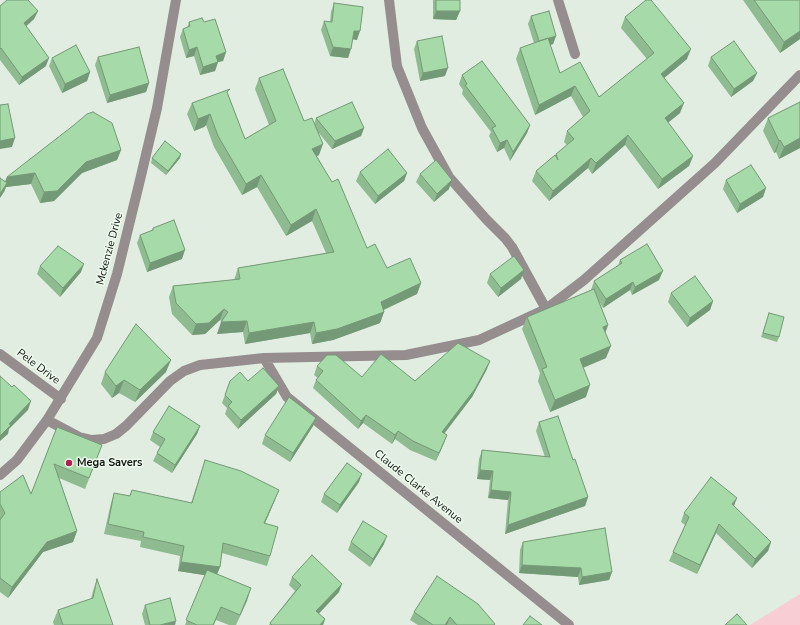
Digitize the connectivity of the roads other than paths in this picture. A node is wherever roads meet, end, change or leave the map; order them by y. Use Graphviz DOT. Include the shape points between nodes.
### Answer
graph roads {
  1 [pos="176,0"];
  2 [pos="389,0"];
  3 [pos="558,0"];
  4 [pos="574,54"];
  5 [pos="800,75"];
  6 [pos="546,309"];
  7 [pos="0,354"];
  8 [pos="264,358"];
  9 [pos="61,399"];
  10 [pos="47,420"];
  11 [pos="0,475"];
  12 [pos="569,625"];
  1 -- 9 [label="street, Mckenzie Drive" via="157,108 117,274 97,338"];
  2 -- 6 [label="street" via="398,66 422,128 449,177 512,248"];
  3 -- 4 [label="street"];
  5 -- 6 [label="street" via="715,163 584,280"];
  6 -- 8 [label="street" via="478,340 406,355"];
  7 -- 9 [label="street, Pele Drive"];
  8 -- 10 [label="street" via="200,365 184,371 170,381 126,426 104,439 79,437"];
  8 -- 12 [label="street, Claude Clarke Avenue" via="287,397"];
  9 -- 10 [label="street, Mckenzie Drive"];
  10 -- 11 [label="street, Mckenzie Drive" via="17,460"];
}
